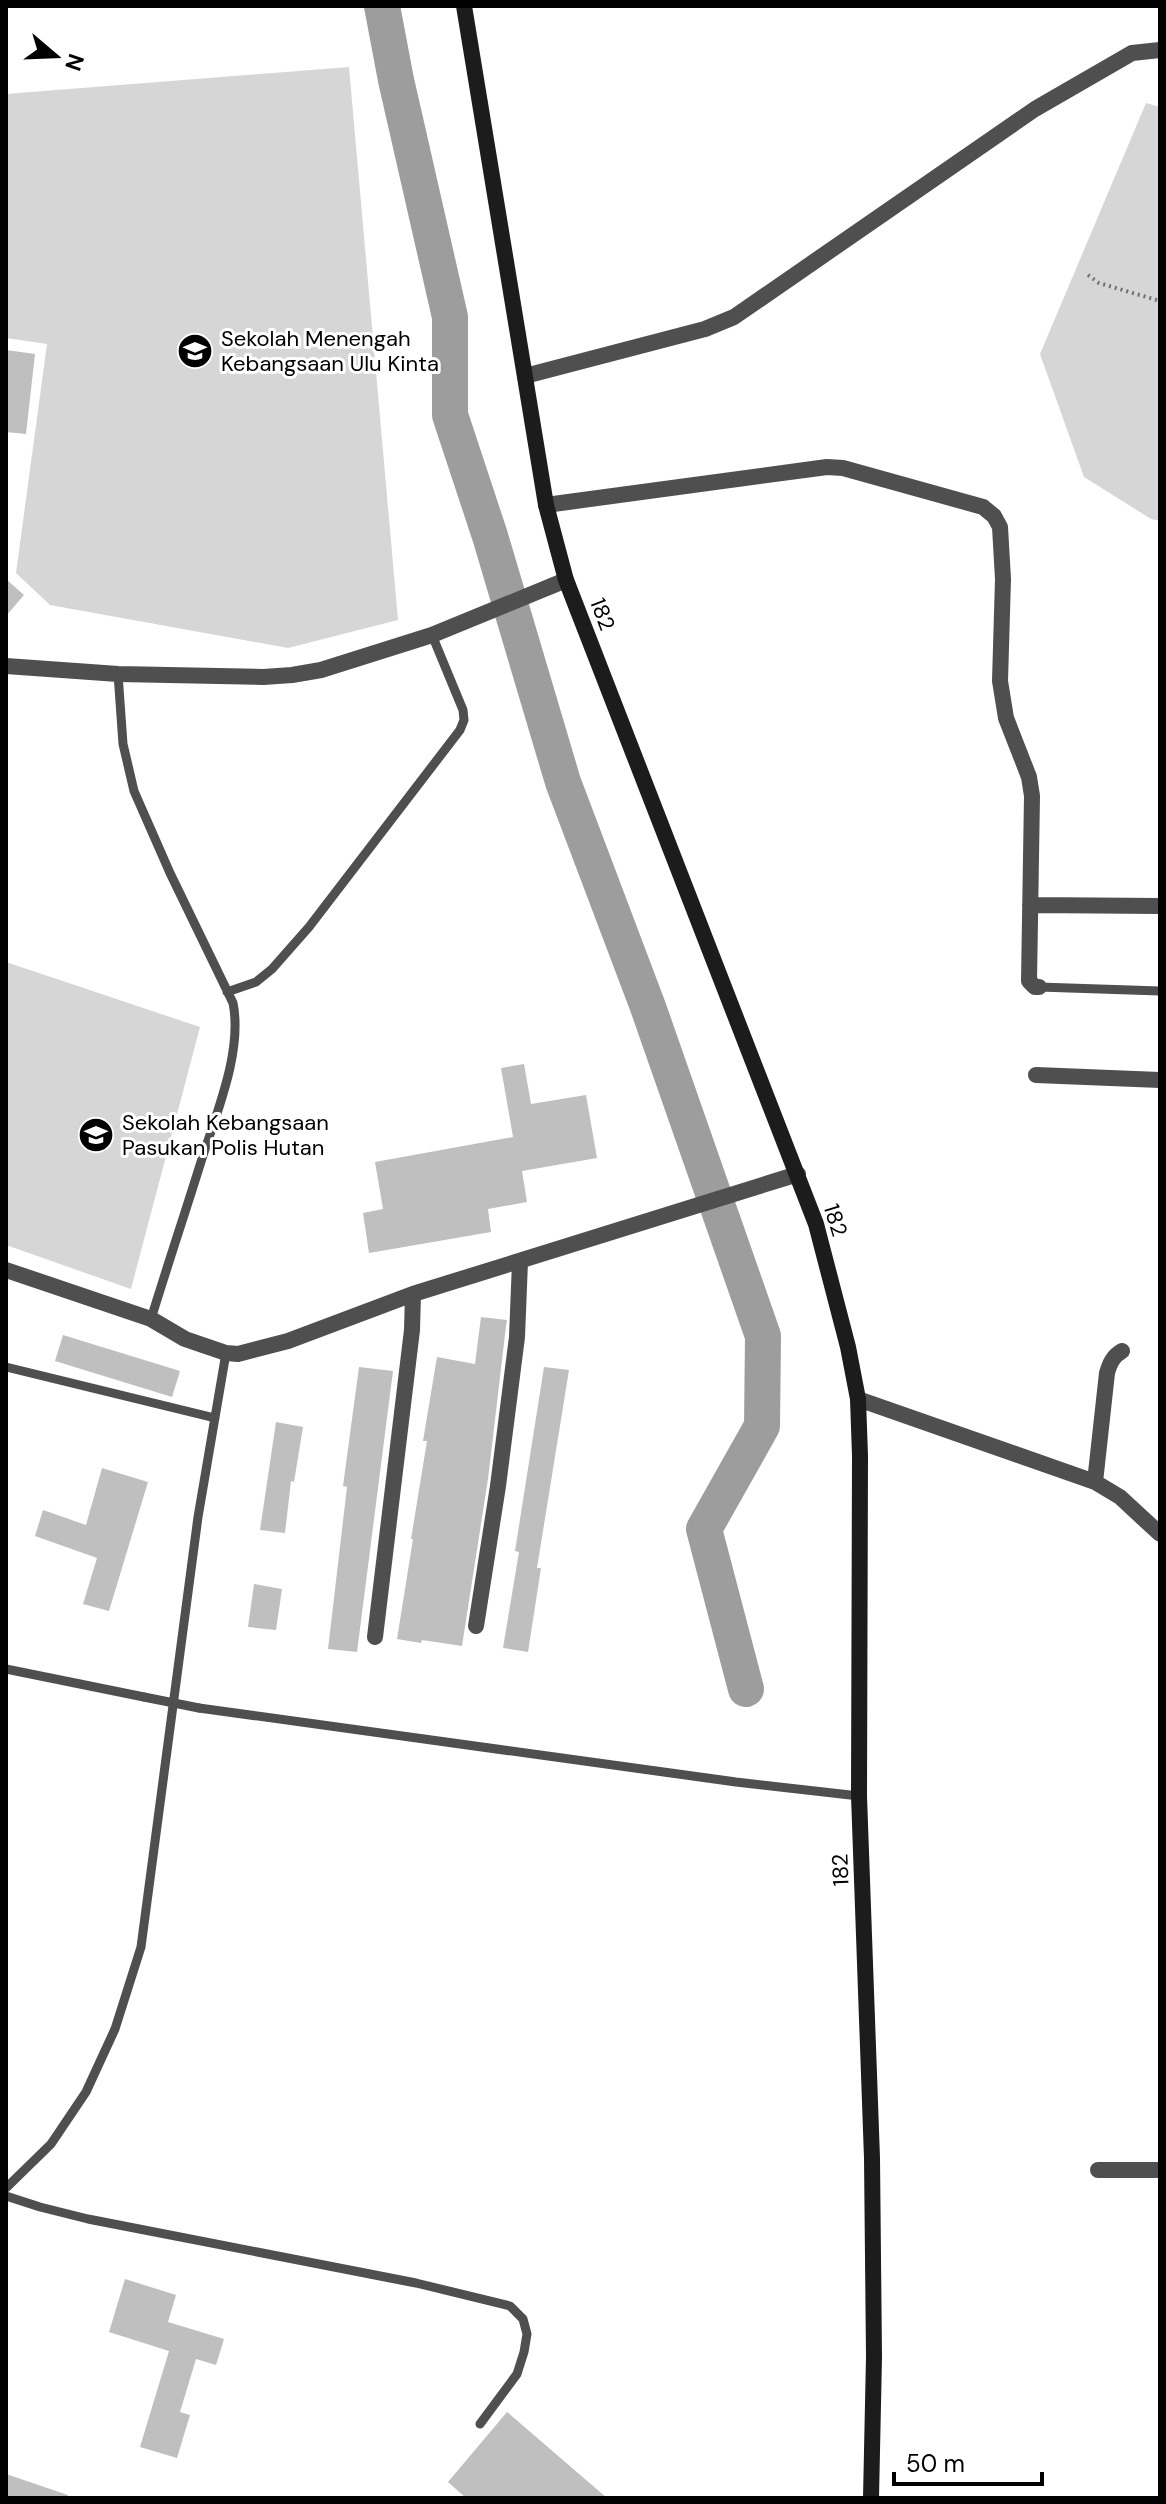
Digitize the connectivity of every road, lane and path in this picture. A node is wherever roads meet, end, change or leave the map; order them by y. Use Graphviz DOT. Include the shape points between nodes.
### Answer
graph roads {
  1 [pos="464,6"];
  2 [pos="1160,50"];
  3 [pos="1088,275"];
  4 [pos="1160,301"];
  5 [pos="525,376"];
  6 [pos="546,505"];
  7 [pos="566,580"];
  8 [pos="432,635"];
  9 [pos="6,666"];
  10 [pos="118,674"];
  11 [pos="1030,905"];
  12 [pos="1160,906"];
  13 [pos="1039,987"];
  14 [pos="1160,991"];
  15 [pos="227,992"];
  16 [pos="1036,1075"];
  17 [pos="1160,1080"];
  18 [pos="798,1174"];
  19 [pos="520,1262"];
  20 [pos="6,1270"];
  21 [pos="413,1294"];
  22 [pos="151,1319"];
  23 [pos="1122,1351"];
  24 [pos="226,1353"];
  25 [pos="6,1367"];
  26 [pos="858,1399"];
  27 [pos="215,1418"];
  28 [pos="1095,1482"];
  29 [pos="1160,1534"];
  30 [pos="476,1626"];
  31 [pos="375,1637"];
  32 [pos="6,1669"];
  33 [pos="859,1796"];
  34 [pos="1098,2170"];
  35 [pos="1160,2170"];
  36 [pos="6,2188"];
  37 [pos="6,2196"];
  38 [pos="480,2424"];
  39 [pos="871,2498"];
  1 -- 5 [label="street, 182"];
  2 -- 5 [label="street" via="1132,53 1035,109 734,317"];
  3 -- 4 [label="path"];
  5 -- 6 [label="street, 182"];
  6 -- 7 [label="street, 182"];
  6 -- 11 [label="street" via="827,467 983,507 994,516 1000,527 1003,579 1000,681 1006,718 1032,796"];
  7 -- 8 [label="street"];
  7 -- 18 [label="street, 182"];
  8 -- 10 [label="street" via="292,675"];
  8 -- 15 [label="lane" via="463,710 460,730 272,969 256,982"];
  9 -- 10 [label="street"];
  10 -- 15 [label="lane" via="123,744 134,791"];
  11 -- 12 [label="street"];
  11 -- 13 [label="street" via="1029,981"];
  13 -- 14 [label="lane"];
  15 -- 22 [label="lane" via="237,1022 235,1044"];
  16 -- 17 [label="street"];
  18 -- 19 [label="street"];
  18 -- 26 [label="street, 182" via="816,1224"];
  19 -- 21 [label="street"];
  19 -- 30 [label="street" via="515,1352"];
  20 -- 22 [label="street"];
  21 -- 24 [label="street" via="288,1341"];
  21 -- 31 [label="street"];
  22 -- 24 [label="street" via="185,1339"];
  23 -- 28 [label="street" via="1107,1373"];
  24 -- 27 [label="lane"];
  25 -- 27 [label="lane"];
  26 -- 28 [label="street"];
  26 -- 33 [label="street, 182"];
  27 -- 36 [label="lane" via="141,1947 115,2029 86,2092 51,2144"];
  28 -- 29 [label="street"];
  32 -- 33 [label="lane, bridge" via="199,1708"];
  33 -- 39 [label="street, 182" via="872,2158"];
  34 -- 35 [label="street"];
  37 -- 38 [label="lane" via="88,2219 510,2306 523,2319 524,2352 517,2374"];
}
